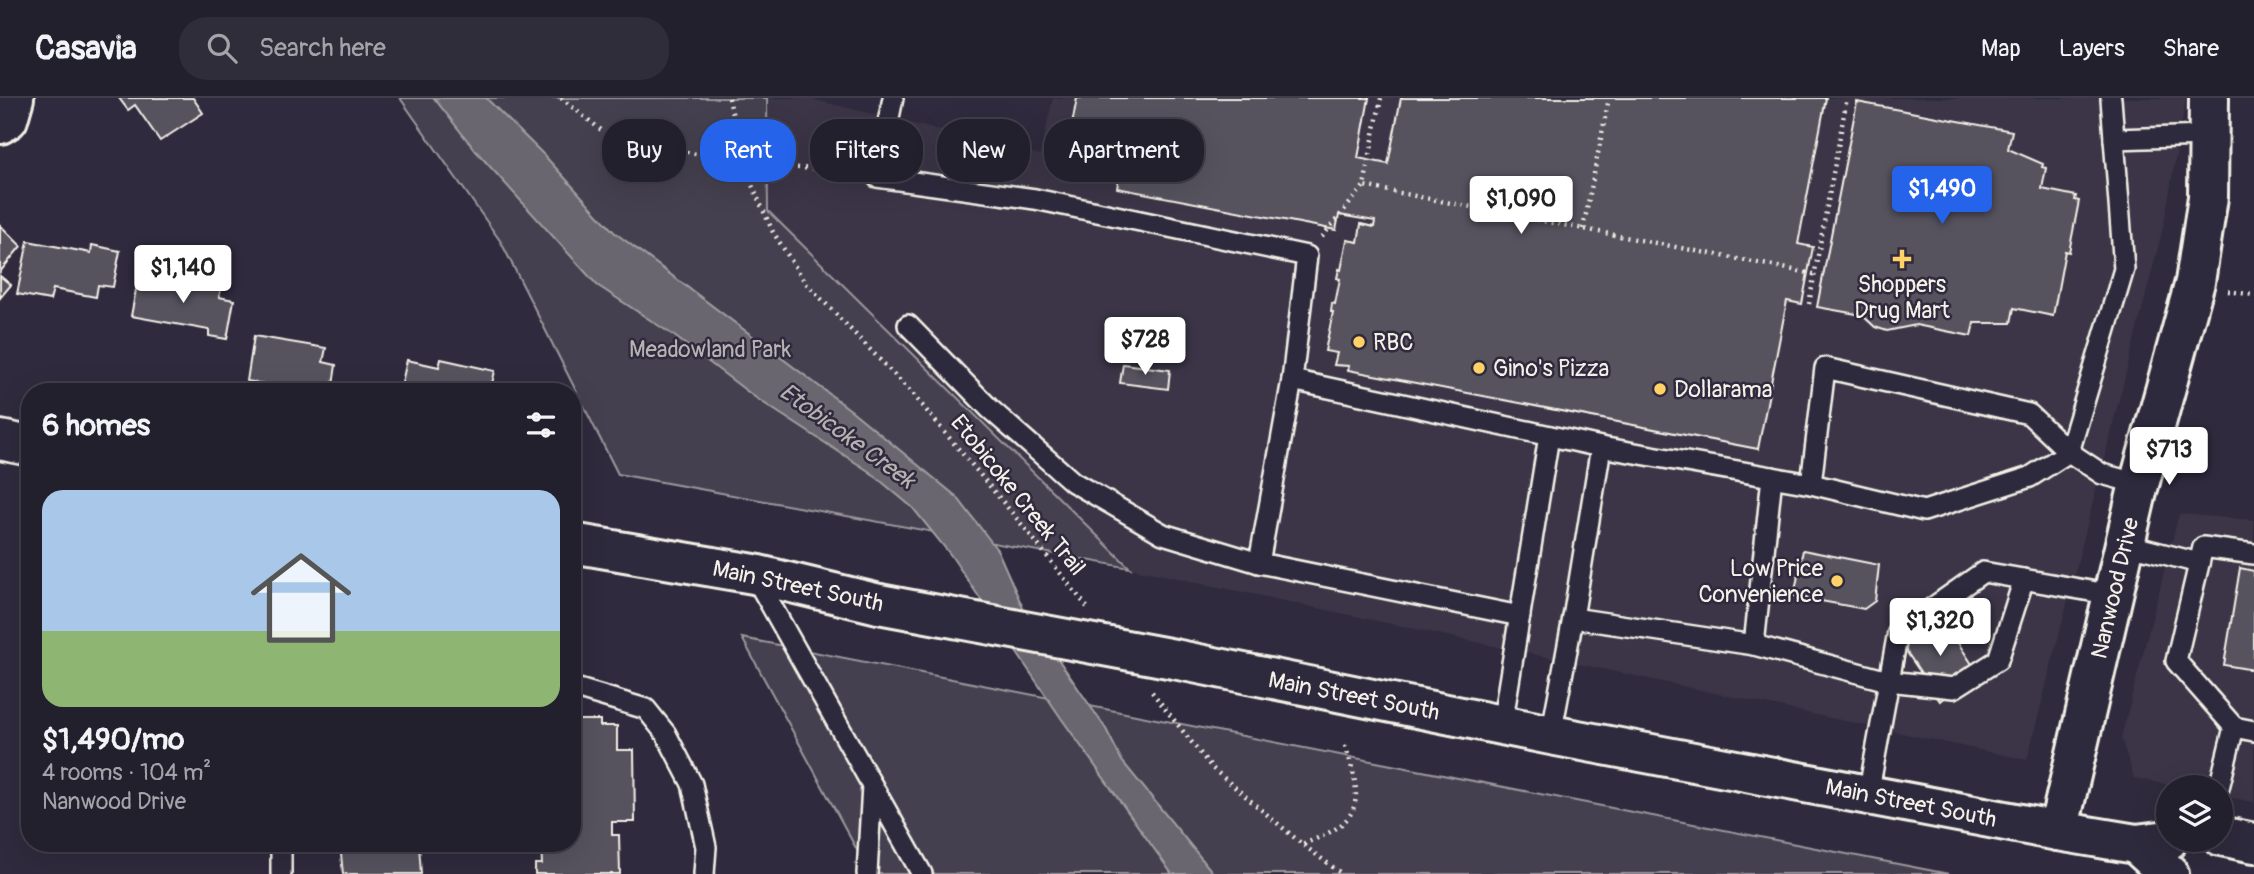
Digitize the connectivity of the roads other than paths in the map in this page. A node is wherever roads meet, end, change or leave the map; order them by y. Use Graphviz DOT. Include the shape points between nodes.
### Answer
graph roads {
  1 [pos="14,98"];
  2 [pos="894,98"];
  3 [pos="2108,98"];
  4 [pos="2208,98"];
  5 [pos="0,124"];
  6 [pos="2207,136"];
  7 [pos="2114,139"];
  8 [pos="908,325"];
  9 [pos="1292,380"];
  10 [pos="1549,436"];
  11 [pos="0,440"];
  12 [pos="21,444"];
  13 [pos="1601,447"];
  14 [pos="2069,452"];
  15 [pos="1772,477"];
  16 [pos="1811,484"];
  17 [pos="2139,484"];
  18 [pos="2124,544"];
  19 [pos="581,545"];
  20 [pos="2254,554"];
  21 [pos="1259,563"];
  22 [pos="2199,563"];
  23 [pos="754,574"];
  24 [pos="2024,579"];
  25 [pos="2113,595"];
  26 [pos="1520,616"];
  27 [pos="1573,618"];
  28 [pos="1754,645"];
  29 [pos="1888,681"];
  30 [pos="581,690"];
  31 [pos="1502,725"];
  32 [pos="2234,727"];
  33 [pos="2254,731"];
  34 [pos="1551,735"];
  35 [pos="2222,775"];
  36 [pos="872,785"];
  37 [pos="1868,795"];
  38 [pos="2058,831"];
  39 [pos="2233,839"];
  40 [pos="2152,842"];
  41 [pos="2254,843"];
  42 [pos="281,852"];
  43 [pos="281,874"];
  44 [pos="704,874"];
  45 [pos="867,874"];
  46 [pos="922,874"];
  47 [pos="2169,874"];
  1 -- 5 [label="main road" via="8,118"];
  2 -- 9 [label="lane" via="877,177 1035,199 1307,256"];
  3 -- 7 [label="lane"];
  4 -- 6 [label="main road, Nanwood Drive"];
  6 -- 7 [label="lane"];
  6 -- 17 [label="main road, Nanwood Drive" via="2208,197 2195,282"];
  7 -- 14 [label="lane" via="2124,269"];
  8 -- 21 [label="lane" via="990,409 1073,482 1163,534"];
  9 -- 10 [label="lane"];
  9 -- 21 [label="lane"];
  10 -- 13 [label="lane"];
  10 -- 26 [label="lane"];
  11 -- 12 [label="main road"];
  13 -- 15 [label="lane"];
  13 -- 27 [label="lane"];
  14 -- 16 [label="lane" via="2030,477 1924,511"];
  14 -- 16 [label="lane" via="2029,414 1825,368"];
  14 -- 17 [label="lane" via="2102,474"];
  15 -- 16 [label="lane"];
  15 -- 28 [label="lane"];
  17 -- 18 [label="main road, Nanwood Drive"];
  18 -- 22 [label="lane"];
  18 -- 25 [label="main road, Nanwood Drive"];
  19 -- 23 [label="main road, Main Street South"];
  20 -- 22 [label="lane" via="2203,547"];
  21 -- 26 [label="lane"];
  22 -- 32 [label="lane" via="2176,661"];
  23 -- 31 [label="main road, Main Street South, bridge" via="1159,671"];
  23 -- 36 [label="lane"];
  24 -- 25 [label="lane"];
  24 -- 29 [label="lane" via="1983,572 1898,632"];
  24 -- 29 [label="lane" via="1997,660 1954,688"];
  25 -- 38 [label="main road, Nanwood Drive"];
  26 -- 31 [label="lane"];
  27 -- 28 [label="lane"];
  27 -- 34 [label="lane"];
  28 -- 29 [label="lane"];
  29 -- 37 [label="lane"];
  30 -- 44 [label="lane" via="646,709 666,734 692,784 706,847"];
  31 -- 34 [label="main road, Main Street South"];
  32 -- 33 [label="lane"];
  32 -- 35 [label="lane"];
  34 -- 37 [label="main road, Main Street South"];
  36 -- 45 [label="lane"];
  36 -- 46 [label="lane"];
  37 -- 38 [label="main road, Main Street South"];
  38 -- 40 [label="main road, Main Street South"];
  39 -- 41 [label="main road"];
  40 -- 47 [label="main road, Main Street South"];
  42 -- 43 [label="lane"];
}
